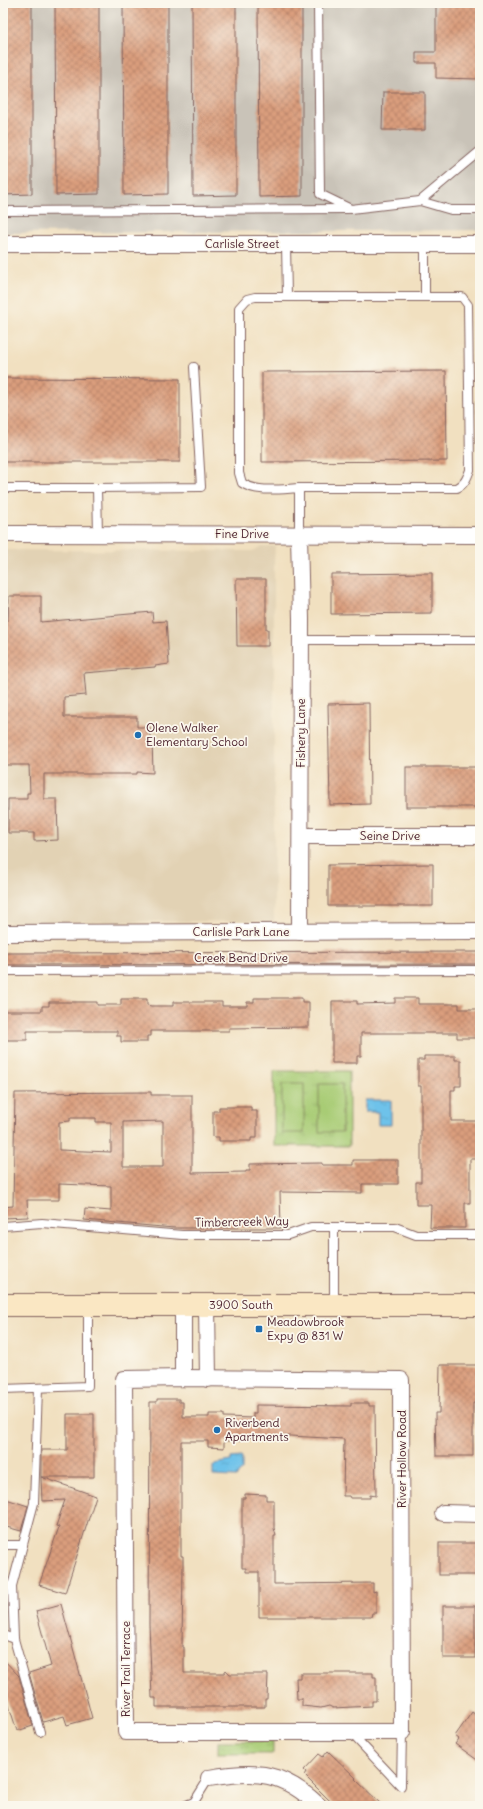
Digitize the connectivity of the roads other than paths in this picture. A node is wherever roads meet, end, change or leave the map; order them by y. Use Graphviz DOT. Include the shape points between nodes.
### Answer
graph roads {
  1 [pos="318,3"];
  2 [pos="480,151"];
  3 [pos="420,201"];
  4 [pos="352,209"];
  5 [pos="480,210"];
  6 [pos="3,211"];
  7 [pos="3,244"];
  8 [pos="286,244"];
  9 [pos="425,244"];
  10 [pos="480,244"];
  11 [pos="287,296"];
  12 [pos="425,297"];
  13 [pos="194,367"];
  14 [pos="3,488"];
  15 [pos="97,488"];
  16 [pos="299,488"];
  17 [pos="3,534"];
  18 [pos="98,534"];
  19 [pos="299,535"];
  20 [pos="480,535"];
  21 [pos="301,640"];
  22 [pos="480,640"];
  23 [pos="301,836"];
  24 [pos="480,836"];
  25 [pos="480,931"];
  26 [pos="300,932"];
  27 [pos="3,933"];
  28 [pos="480,970"];
  29 [pos="3,971"];
  30 [pos="3,1226"];
  31 [pos="334,1228"];
  32 [pos="480,1235"];
  33 [pos="3,1305"];
  34 [pos="88,1305"];
  35 [pos="183,1305"];
  36 [pos="207,1305"];
  37 [pos="334,1306"];
  38 [pos="480,1306"];
  39 [pos="184,1378"];
  40 [pos="124,1379"];
  41 [pos="208,1379"];
  42 [pos="38,1388"];
  43 [pos="3,1389"];
  44 [pos="444,1513"];
  45 [pos="480,1514"];
  46 [pos="23,1545"];
  47 [pos="3,1546"];
  48 [pos="3,1586"];
  49 [pos="12,1586"];
  50 [pos="3,1635"];
  51 [pos="14,1640"];
  52 [pos="40,1732"];
  53 [pos="350,1732"];
  54 [pos="402,1732"];
  55 [pos="209,1778"];
  56 [pos="184,1806"];
  57 [pos="319,1806"];
  1 -- 4 [label="lane" via="320,194"];
  2 -- 3 [label="lane"];
  3 -- 4 [label="lane"];
  3 -- 5 [label="lane" via="451,210"];
  4 -- 6 [label="lane"];
  7 -- 8 [label="street, Carlisle Street"];
  8 -- 9 [label="street, Carlisle Street"];
  8 -- 11 [label="lane"];
  9 -- 10 [label="street, Carlisle Street"];
  9 -- 12 [label="lane"];
  11 -- 12 [label="lane"];
  11 -- 16 [label="lane" via="255,297 247,299 238,308 239,473 242,483 248,487"];
  12 -- 16 [label="lane" via="462,297 468,305 470,470 467,478 457,488"];
  13 -- 15 [label="lane" via="201,487"];
  14 -- 15 [label="lane"];
  15 -- 18 [label="lane"];
  16 -- 19 [label="lane"];
  17 -- 18 [label="street, Fine Drive"];
  18 -- 19 [label="street, Fine Drive"];
  19 -- 20 [label="street, Fine Drive"];
  19 -- 21 [label="street, Fishery Lane"];
  21 -- 22 [label="lane"];
  21 -- 23 [label="street, Fishery Lane"];
  23 -- 24 [label="street, Seine Drive"];
  23 -- 26 [label="street, Fishery Lane"];
  25 -- 26 [label="street, Carlisle Park Lane"];
  26 -- 27 [label="street, Carlisle Park Lane"];
  28 -- 29 [label="lane, Creek Bend Drive"];
  30 -- 31 [label="lane, Timbercreek Way" via="42,1223 182,1236 288,1235 311,1227"];
  31 -- 32 [label="lane, Timbercreek Way" via="395,1227 416,1235"];
  31 -- 37 [label="lane"];
  33 -- 34 [label="main road, 3900 South"];
  34 -- 35 [label="main road, 3900 South"];
  34 -- 42 [label="lane" via="88,1386"];
  35 -- 36 [label="main road, 3900 South"];
  35 -- 39 [label="street"];
  36 -- 37 [label="main road, 3900 South"];
  36 -- 41 [label="street"];
  37 -- 38 [label="main road, 3900 South"];
  39 -- 40 [label="street, River Hollow Road"];
  39 -- 41 [label="street, River Hollow Road"];
  40 -- 53 [label="street, River Trail Terrace" via="126,1732"];
  41 -- 54 [label="street, River Hollow Road" via="401,1380"];
  42 -- 43 [label="lane"];
  42 -- 46 [label="lane" via="34,1503"];
  44 -- 45 [label="street"];
  46 -- 47 [label="lane"];
  46 -- 49 [label="lane"];
  48 -- 49 [label="lane"];
  49 -- 51 [label="lane"];
  50 -- 51 [label="lane"];
  51 -- 52 [label="lane"];
  53 -- 54 [label="street, River Trail Terrace"];
  53 -- 54 [label="lane" via="401,1786"];
  55 -- 56 [label="lane" via="194,1802"];
  55 -- 57 [label="street" via="238,1773 268,1776 304,1792"];
}
